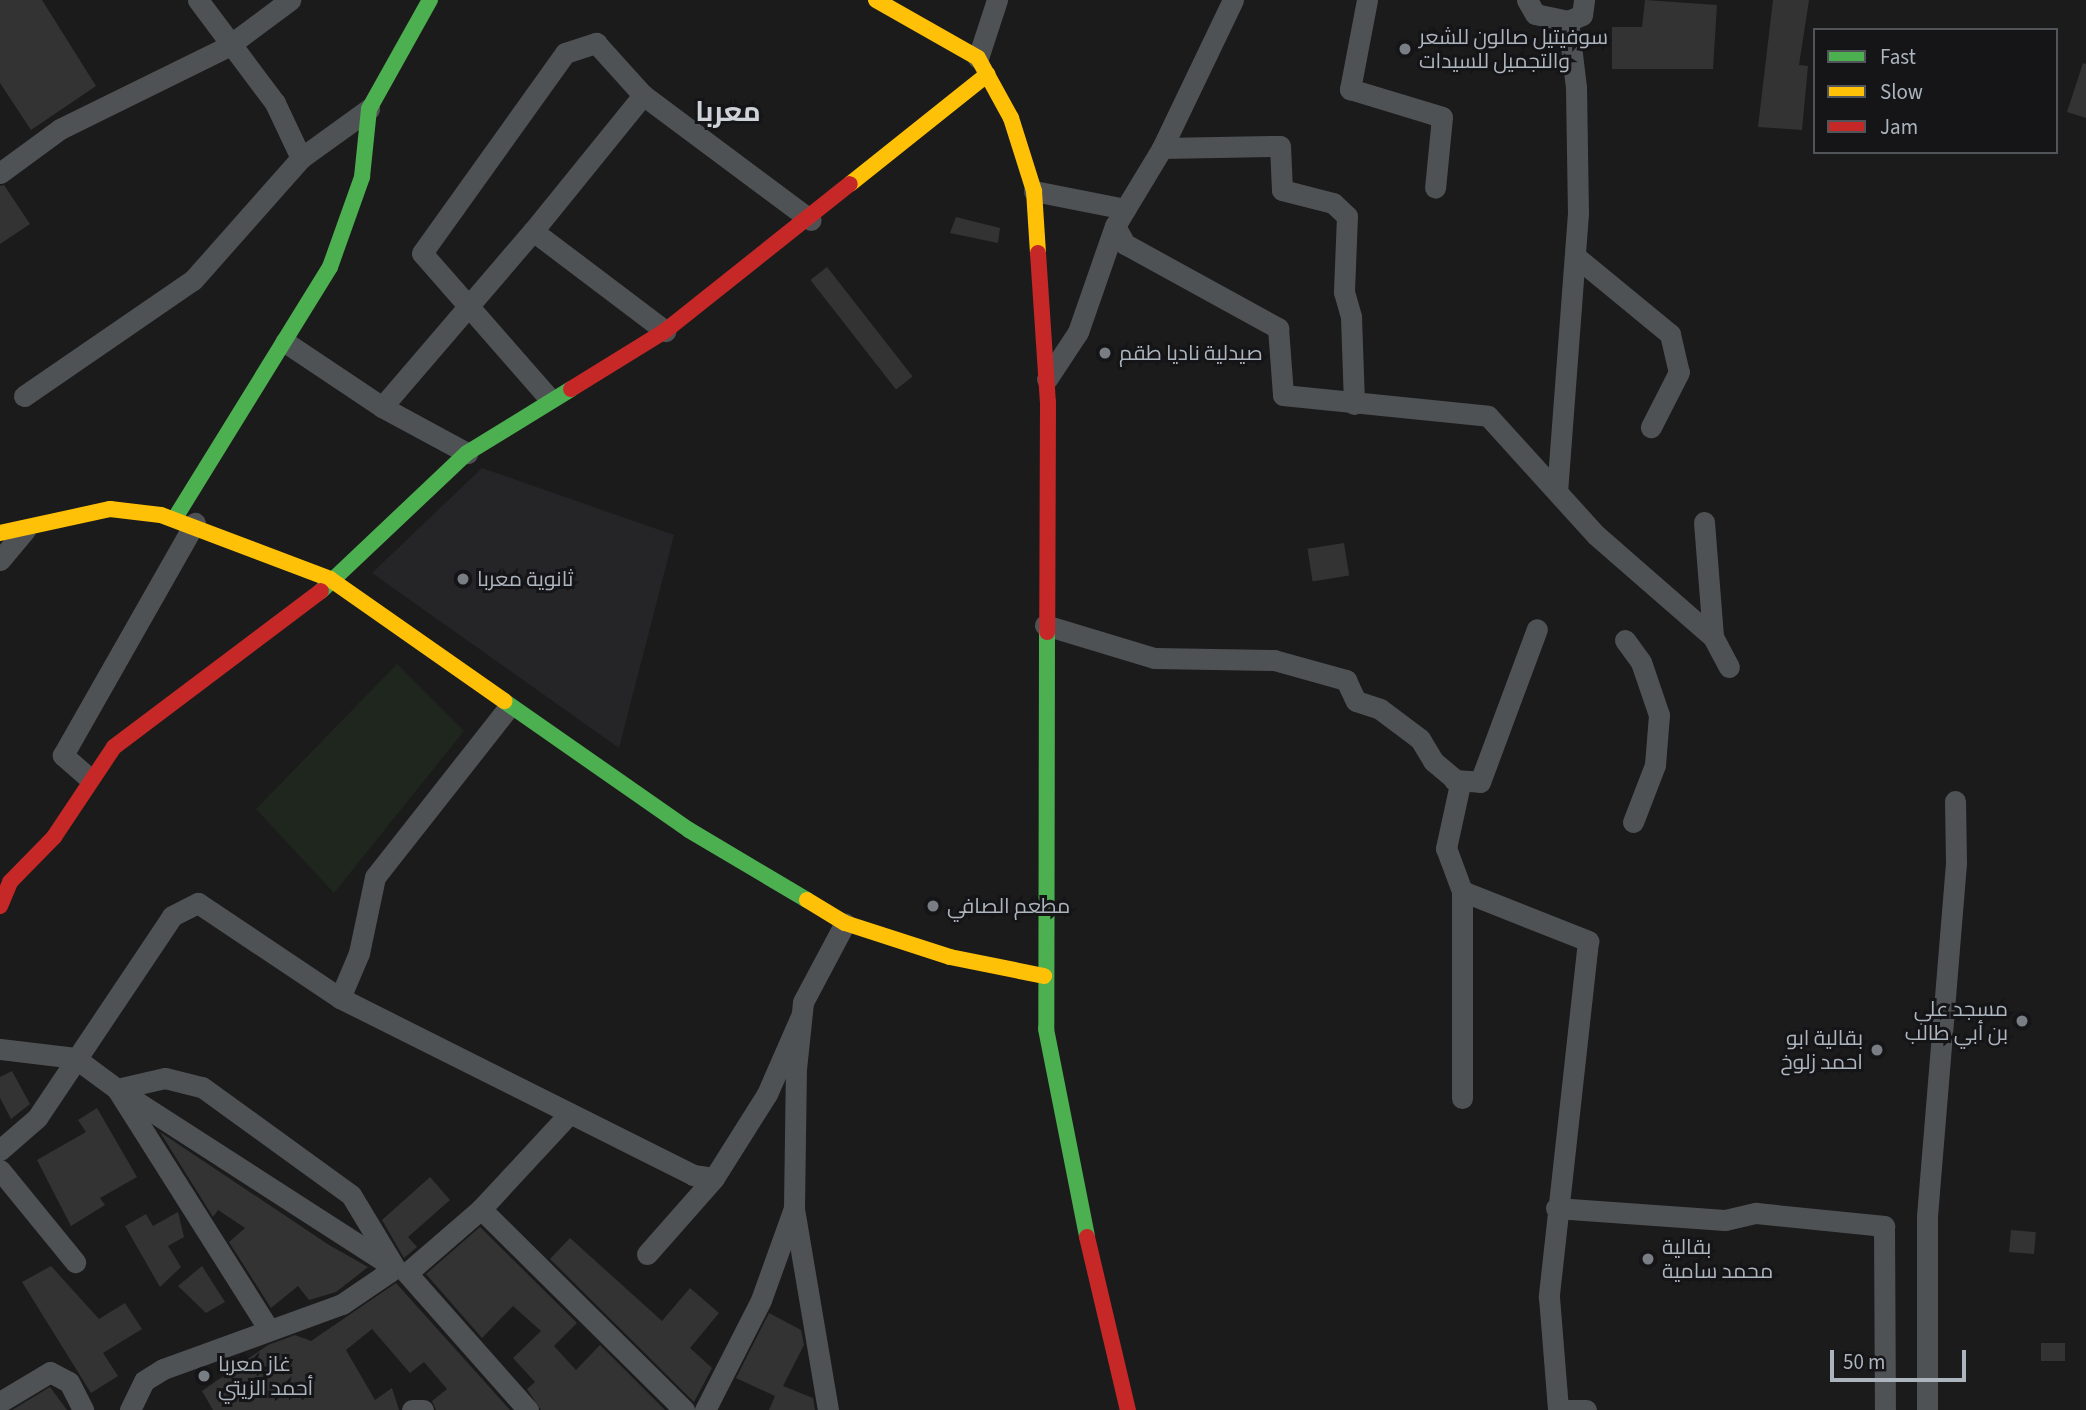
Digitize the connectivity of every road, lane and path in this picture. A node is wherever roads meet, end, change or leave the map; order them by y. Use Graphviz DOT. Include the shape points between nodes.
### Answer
graph roads {
  1 [pos="198,0"];
  2 [pos="290,0"];
  3 [pos="430,0"];
  4 [pos="876,0"];
  5 [pos="997,0"];
  6 [pos="1233,0"];
  7 [pos="1367,0"];
  8 [pos="1527,0"];
  9 [pos="1584,0"];
  10 [pos="1568,21"];
  11 [pos="227,47"];
  12 [pos="983,66"];
  13 [pos="643,95"];
  14 [pos="369,109"];
  15 [pos="1162,148"];
  16 [pos="301,158"];
  17 [pos="0,173"];
  18 [pos="1435,188"];
  19 [pos="1034,191"];
  20 [pos="1120,217"];
  21 [pos="811,220"];
  22 [pos="533,231"];
  23 [pos="1575,256"];
  24 [pos="467,303"];
  25 [pos="665,331"];
  26 [pos="285,342"];
  27 [pos="1047,379"];
  28 [pos="24,397"];
  29 [pos="548,397"];
  30 [pos="1354,404"];
  31 [pos="382,407"];
  32 [pos="1651,427"];
  33 [pos="467,453"];
  34 [pos="1557,490"];
  35 [pos="185,521"];
  36 [pos="1704,523"];
  37 [pos="25,530"];
  38 [pos="0,533"];
  39 [pos="0,559"];
  40 [pos="330,579"];
  41 [pos="1045,625"];
  42 [pos="1537,629"];
  43 [pos="1713,637"];
  44 [pos="1625,640"];
  45 [pos="1730,667"];
  46 [pos="509,707"];
  47 [pos="89,778"];
  48 [pos="1454,780"];
  49 [pos="1955,801"];
  50 [pos="1633,822"];
  51 [pos="5,886"];
  52 [pos="1462,891"];
  53 [pos="0,906"];
  54 [pos="845,923"];
  55 [pos="1044,976"];
  56 [pos="340,998"];
  57 [pos="802,1016"];
  58 [pos="0,1049"];
  59 [pos="75,1058"];
  60 [pos="117,1089"];
  61 [pos="1462,1098"];
  62 [pos="569,1114"];
  63 [pos="0,1150"];
  64 [pos="0,1170"];
  65 [pos="714,1178"];
  66 [pos="794,1208"];
  67 [pos="1556,1208"];
  68 [pos="481,1209"];
  69 [pos="648,1254"];
  70 [pos="75,1262"];
  71 [pos="401,1271"];
  72 [pos="268,1328"];
  73 [pos="0,1402"];
  74 [pos="83,1410"];
  75 [pos="130,1410"];
  76 [pos="412,1410"];
  77 [pos="423,1410"];
  78 [pos="528,1410"];
  79 [pos="684,1410"];
  80 [pos="705,1410"];
  81 [pos="828,1410"];
  82 [pos="1128,1410"];
  83 [pos="1558,1410"];
  84 [pos="1564,1410"];
  85 [pos="1586,1410"];
  86 [pos="1885,1410"];
  87 [pos="1927,1410"];
  1 -- 11 [label="street"];
  2 -- 11 [label="street"];
  3 -- 14 [label="main road"];
  4 -- 12 [label="main road"];
  5 -- 12 [label="street"];
  6 -- 15 [label="street"];
  7 -- 18 [label="street" via="1350,89 1442,117"];
  8 -- 10 [label="street" via="1535,14"];
  9 -- 10 [label="street" via="1582,15"];
  10 -- 23 [label="street" via="1576,87"];
  11 -- 16 [label="street" via="275,103"];
  11 -- 17 [label="street" via="60,130"];
  12 -- 19 [label="main road" via="1011,118"];
  12 -- 21 [label="main road"];
  13 -- 21 [label="street"];
  13 -- 22 [label="street"];
  13 -- 24 [label="street" via="596,43 565,53 422,253"];
  14 -- 16 [label="street"];
  14 -- 26 [label="main road" via="362,177 330,267"];
  15 -- 20 [label="street"];
  15 -- 30 [label="street" via="1280,146 1282,190 1333,203 1347,216 1344,292 1351,317"];
  16 -- 28 [label="street" via="193,280"];
  19 -- 20 [label="street"];
  19 -- 27 [label="main road"];
  20 -- 27 [label="street" via="1078,332"];
  20 -- 30 [label="street" via="1125,244 1278,328 1283,395"];
  21 -- 25 [label="main road"];
  22 -- 24 [label="street"];
  22 -- 25 [label="street"];
  23 -- 32 [label="street" via="1670,334 1679,372"];
  23 -- 34 [label="street"];
  24 -- 29 [label="street"];
  24 -- 31 [label="street"];
  25 -- 29 [label="main road"];
  26 -- 31 [label="street"];
  26 -- 35 [label="main road"];
  27 -- 41 [label="main road"];
  29 -- 33 [label="main road"];
  30 -- 34 [label="street" via="1488,416"];
  31 -- 33 [label="street"];
  33 -- 40 [label="main road"];
  34 -- 43 [label="street" via="1596,535"];
  35 -- 37 [label="main road" via="110,509"];
  35 -- 40 [label="main road"];
  35 -- 47 [label="street" via="63,755"];
  36 -- 43 [label="street"];
  37 -- 38 [label="main road"];
  37 -- 39 [label="street"];
  40 -- 46 [label="main road" via="414,632"];
  40 -- 47 [label="main road" via="268,637 114,747"];
  41 -- 48 [label="street" via="1154,658 1274,660 1346,680 1356,701 1380,709 1420,739"];
  41 -- 55 [label="main road"];
  42 -- 48 [label="street" via="1480,782"];
  43 -- 45 [label="street"];
  44 -- 50 [label="street" via="1641,662 1659,715 1655,765"];
  46 -- 54 [label="main road" via="762,877"];
  46 -- 56 [label="street" via="375,877 359,953"];
  47 -- 51 [label="main road" via="54,837"];
  48 -- 52 [label="street" via="1460,784 1446,848"];
  49 -- 87 [label="street" via="1927,1216"];
  51 -- 53 [label="main road"];
  52 -- 61 [label="street"];
  52 -- 67 [label="street" via="1588,941"];
  54 -- 55 [label="main road" via="950,957"];
  54 -- 57 [label="street" via="816,968"];
  55 -- 82 [label="main road" via="1064,1142"];
  56 -- 59 [label="street" via="198,903 172,916"];
  56 -- 62 [label="street"];
  57 -- 65 [label="street" via="767,1094"];
  57 -- 66 [label="street"];
  58 -- 59 [label="street"];
  59 -- 60 [label="street"];
  59 -- 63 [label="street" via="37,1118"];
  60 -- 71 [label="street"];
  60 -- 71 [label="street" via="165,1078 202,1087 351,1195"];
  60 -- 72 [label="street"];
  62 -- 65 [label="street" via="693,1175"];
  62 -- 68 [label="street"];
  64 -- 70 [label="street"];
  65 -- 69 [label="street"];
  66 -- 80 [label="street" via="761,1300"];
  66 -- 81 [label="street"];
  67 -- 83 [label="street" via="1549,1297 1551,1384"];
  67 -- 86 [label="street" via="1725,1220 1756,1213 1884,1226"];
  68 -- 71 [label="street"];
  68 -- 79 [label="street"];
  71 -- 72 [label="street" via="365,1293"];
  71 -- 78 [label="street"];
  72 -- 75 [label="street" via="163,1369 144,1381"];
  73 -- 74 [label="street" via="50,1372 69,1382"];
  76 -- 77 [label="street"];
  84 -- 85 [label="street"];
}
